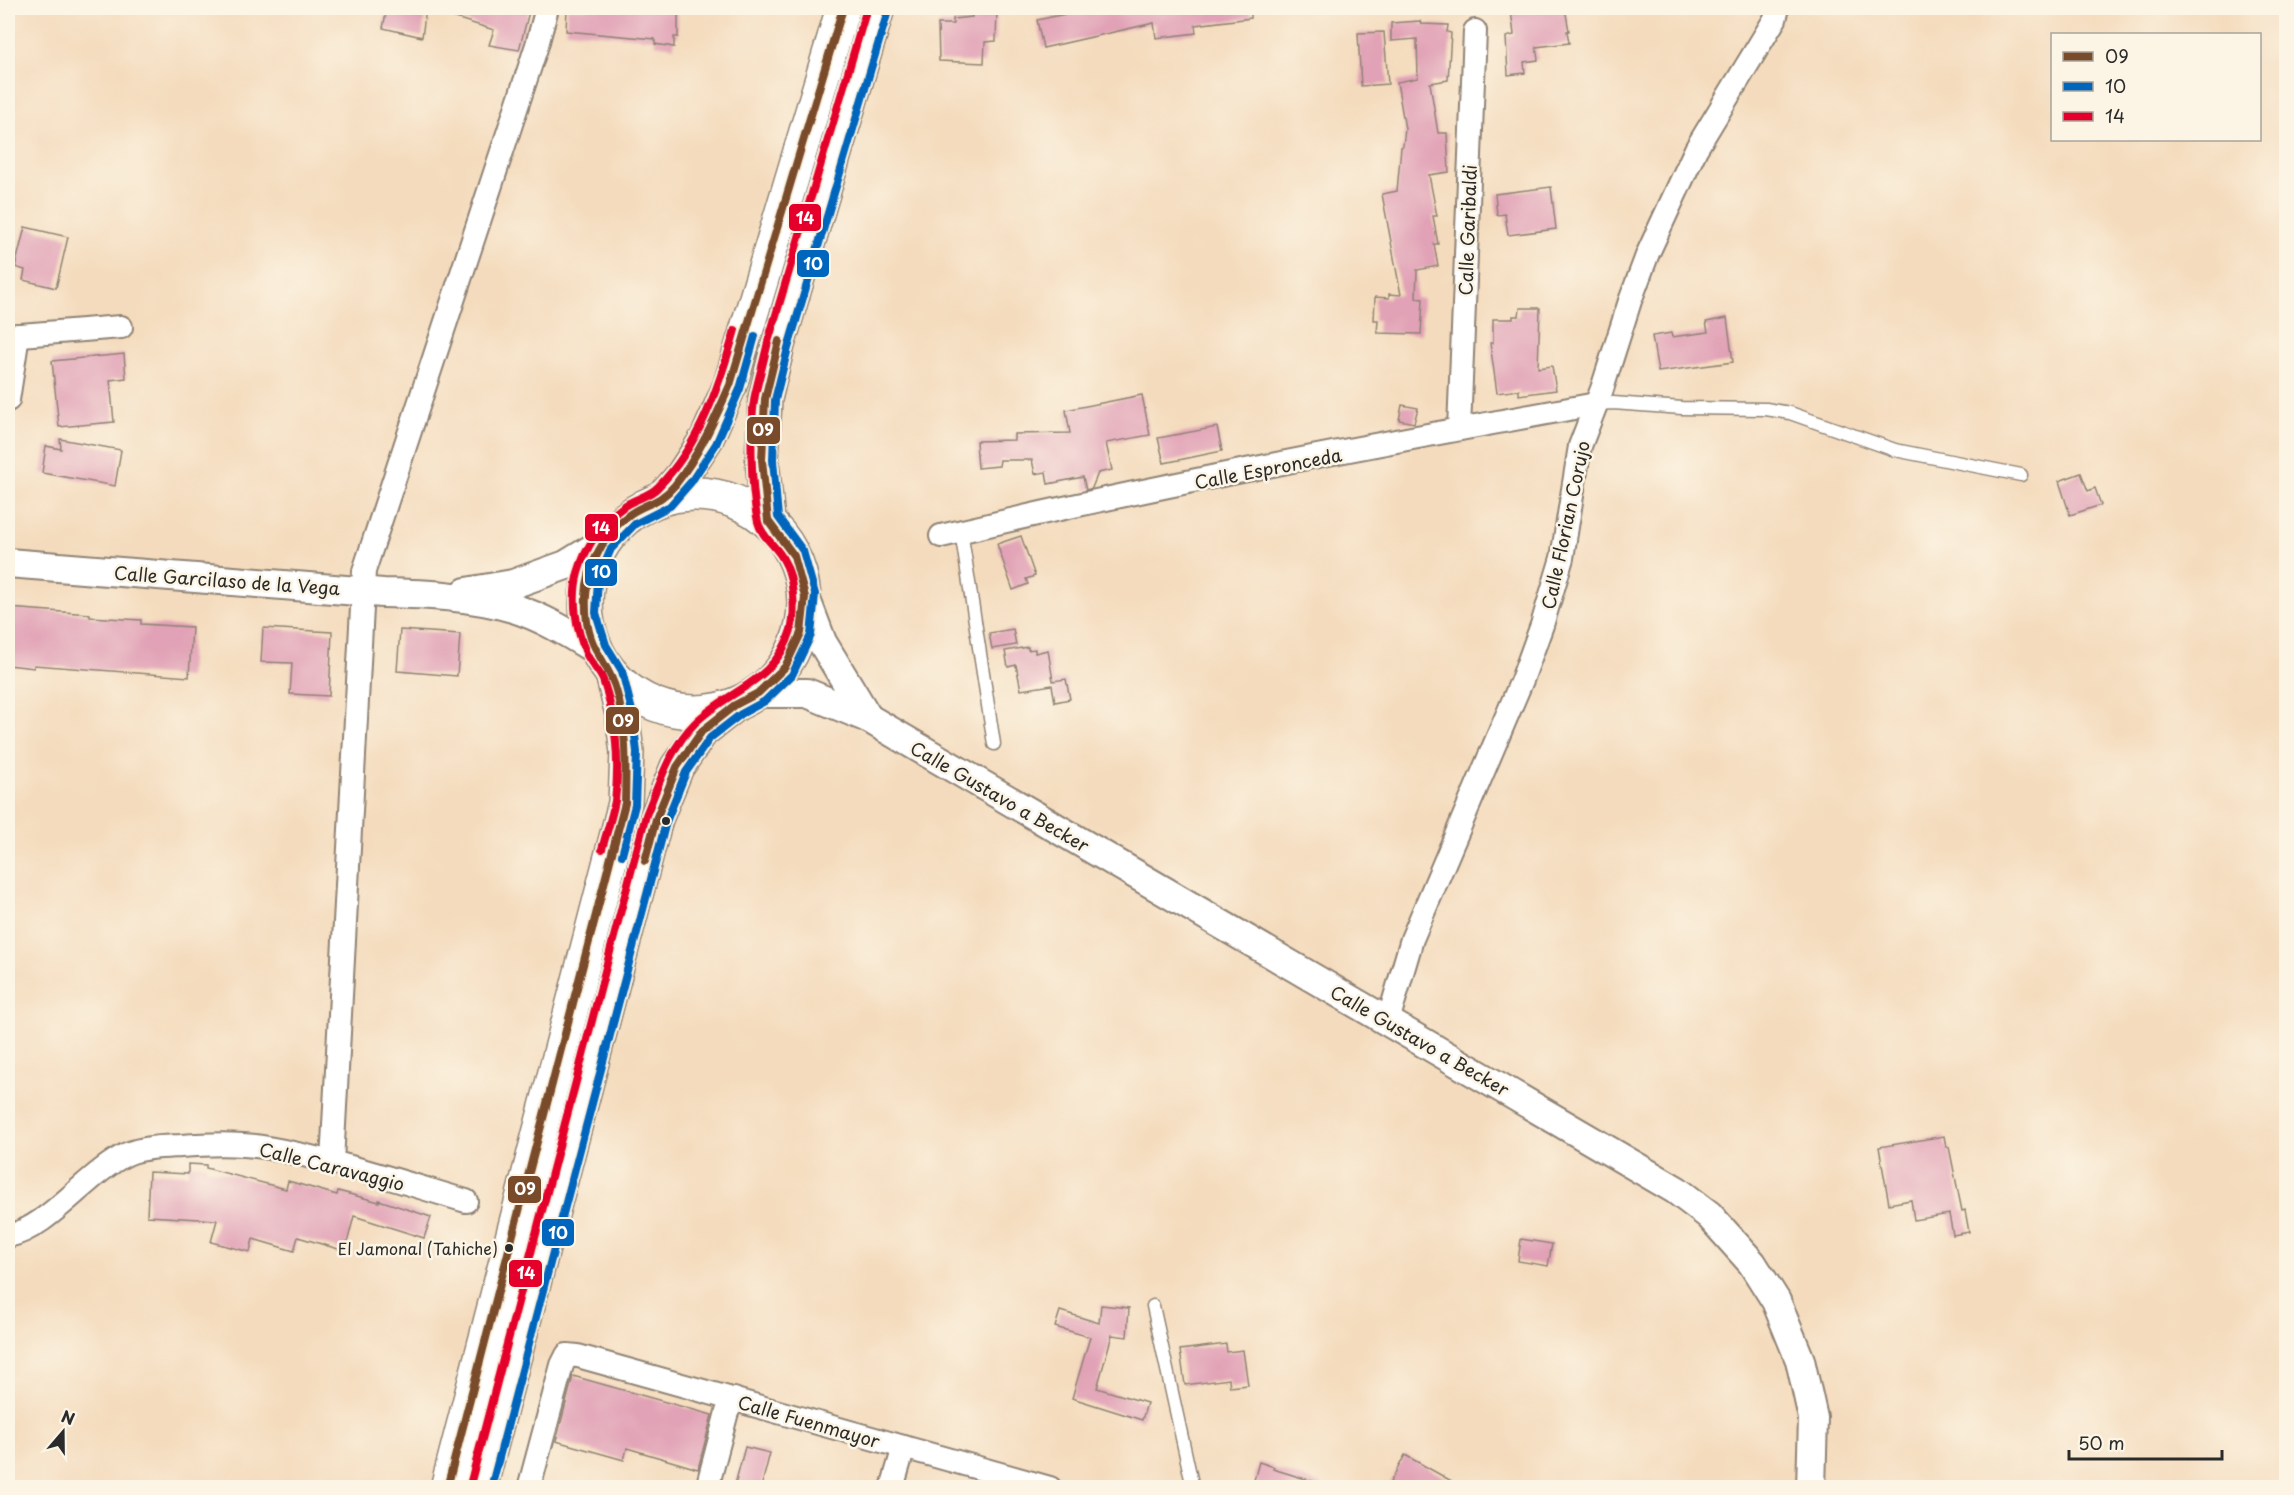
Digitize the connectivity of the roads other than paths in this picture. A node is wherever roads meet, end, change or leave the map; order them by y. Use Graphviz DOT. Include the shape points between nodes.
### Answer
graph roads {
  1 [pos="547,8"];
  2 [pos="843,8"];
  3 [pos="878,8"];
  4 [pos="1778,8"];
  5 [pos="1475,30"];
  6 [pos="121,327"];
  7 [pos="13,336"];
  8 [pos="8,400"];
  9 [pos="1596,404"];
  10 [pos="1459,429"];
  11 [pos="2021,475"];
  12 [pos="663,498"];
  13 [pos="768,521"];
  14 [pos="951,534"];
  15 [pos="602,543"];
  16 [pos="8,563"];
  17 [pos="363,590"];
  18 [pos="446,595"];
  19 [pos="805,597"];
  20 [pos="604,662"];
  21 [pos="747,699"];
  22 [pos="868,718"];
  23 [pos="994,744"];
  24 [pos="1388,1021"];
  25 [pos="332,1162"];
  26 [pos="466,1201"];
  27 [pos="8,1236"];
  28 [pos="1153,1306"];
  29 [pos="518,1344"];
  30 [pos="734,1399"];
  31 [pos="904,1448"];
  32 [pos="447,1488"];
  33 [pos="480,1488"];
  34 [pos="496,1488"];
  35 [pos="529,1488"];
  36 [pos="707,1488"];
  37 [pos="892,1488"];
  38 [pos="1050,1488"];
  39 [pos="1193,1488"];
  40 [pos="1811,1488"];
  1 -- 17 [label="street" via="364,571"];
  2 -- 12 [label="highway" via="730,385 707,438"];
  3 -- 13 [label="highway" via="765,399 762,460"];
  4 -- 9 [label="street, Calle Florian Corujo" via="1775,20 1696,149 1670,204 1630,301"];
  5 -- 10 [label="street, Calle Garibaldi"];
  6 -- 7 [label="street"];
  7 -- 8 [label="street"];
  9 -- 10 [label="street, Calle Espronceda"];
  9 -- 11 [label="lane" via="1790,413 1895,450"];
  9 -- 24 [label="street, Calle Florian Corujo" via="1580,446 1562,558 1542,625 1412,939"];
  10 -- 14 [label="street, Calle Espronceda"];
  12 -- 13 [label="highway" via="700,493 736,501"];
  12 -- 15 [label="highway" via="628,515"];
  13 -- 19 [label="highway" via="794,555"];
  14 -- 23 [label="lane"];
  15 -- 18 [label="street, Calle Garcilaso de la Vega" via="566,565 513,584"];
  15 -- 20 [label="highway" via="588,577 585,614"];
  16 -- 17 [label="street, Calle Garcilaso de la Vega"];
  17 -- 18 [label="street, Calle Garcilaso de la Vega"];
  17 -- 25 [label="street"];
  18 -- 20 [label="street, Calle Garcilaso de la Vega" via="513,608 561,629"];
  19 -- 21 [label="highway" via="801,633 784,667"];
  19 -- 22 [label="street, Calle Gustavo a Becker" via="822,642"];
  20 -- 21 [label="highway" via="648,702 691,712"];
  20 -- 32 [label="highway" via="622,714 627,752 625,803"];
  21 -- 22 [label="street, Calle Gustavo a Becker" via="807,693"];
  21 -- 29 [label="highway" via="702,730 677,767 656,819"];
  22 -- 24 [label="street, Calle Gustavo a Becker"];
  24 -- 40 [label="street, Calle Gustavo a Becker" via="1638,1166 1709,1215 1752,1263 1776,1301 1800,1360 1813,1418"];
  25 -- 26 [label="street, Calle Caravaggio"];
  25 -- 27 [label="street, Calle Caravaggio" via="250,1146 148,1148 111,1163 41,1219"];
  28 -- 39 [label="lane"];
  29 -- 33 [label="highway"];
  29 -- 34 [label="highway" via="518,1401"];
  30 -- 31 [label="street, Calle Fuenmayor"];
  30 -- 35 [label="street, Calle Fuenmayor" via="567,1355"];
  30 -- 36 [label="street"];
  31 -- 37 [label="street"];
  31 -- 38 [label="street, Calle Fuenmayor"];
}
